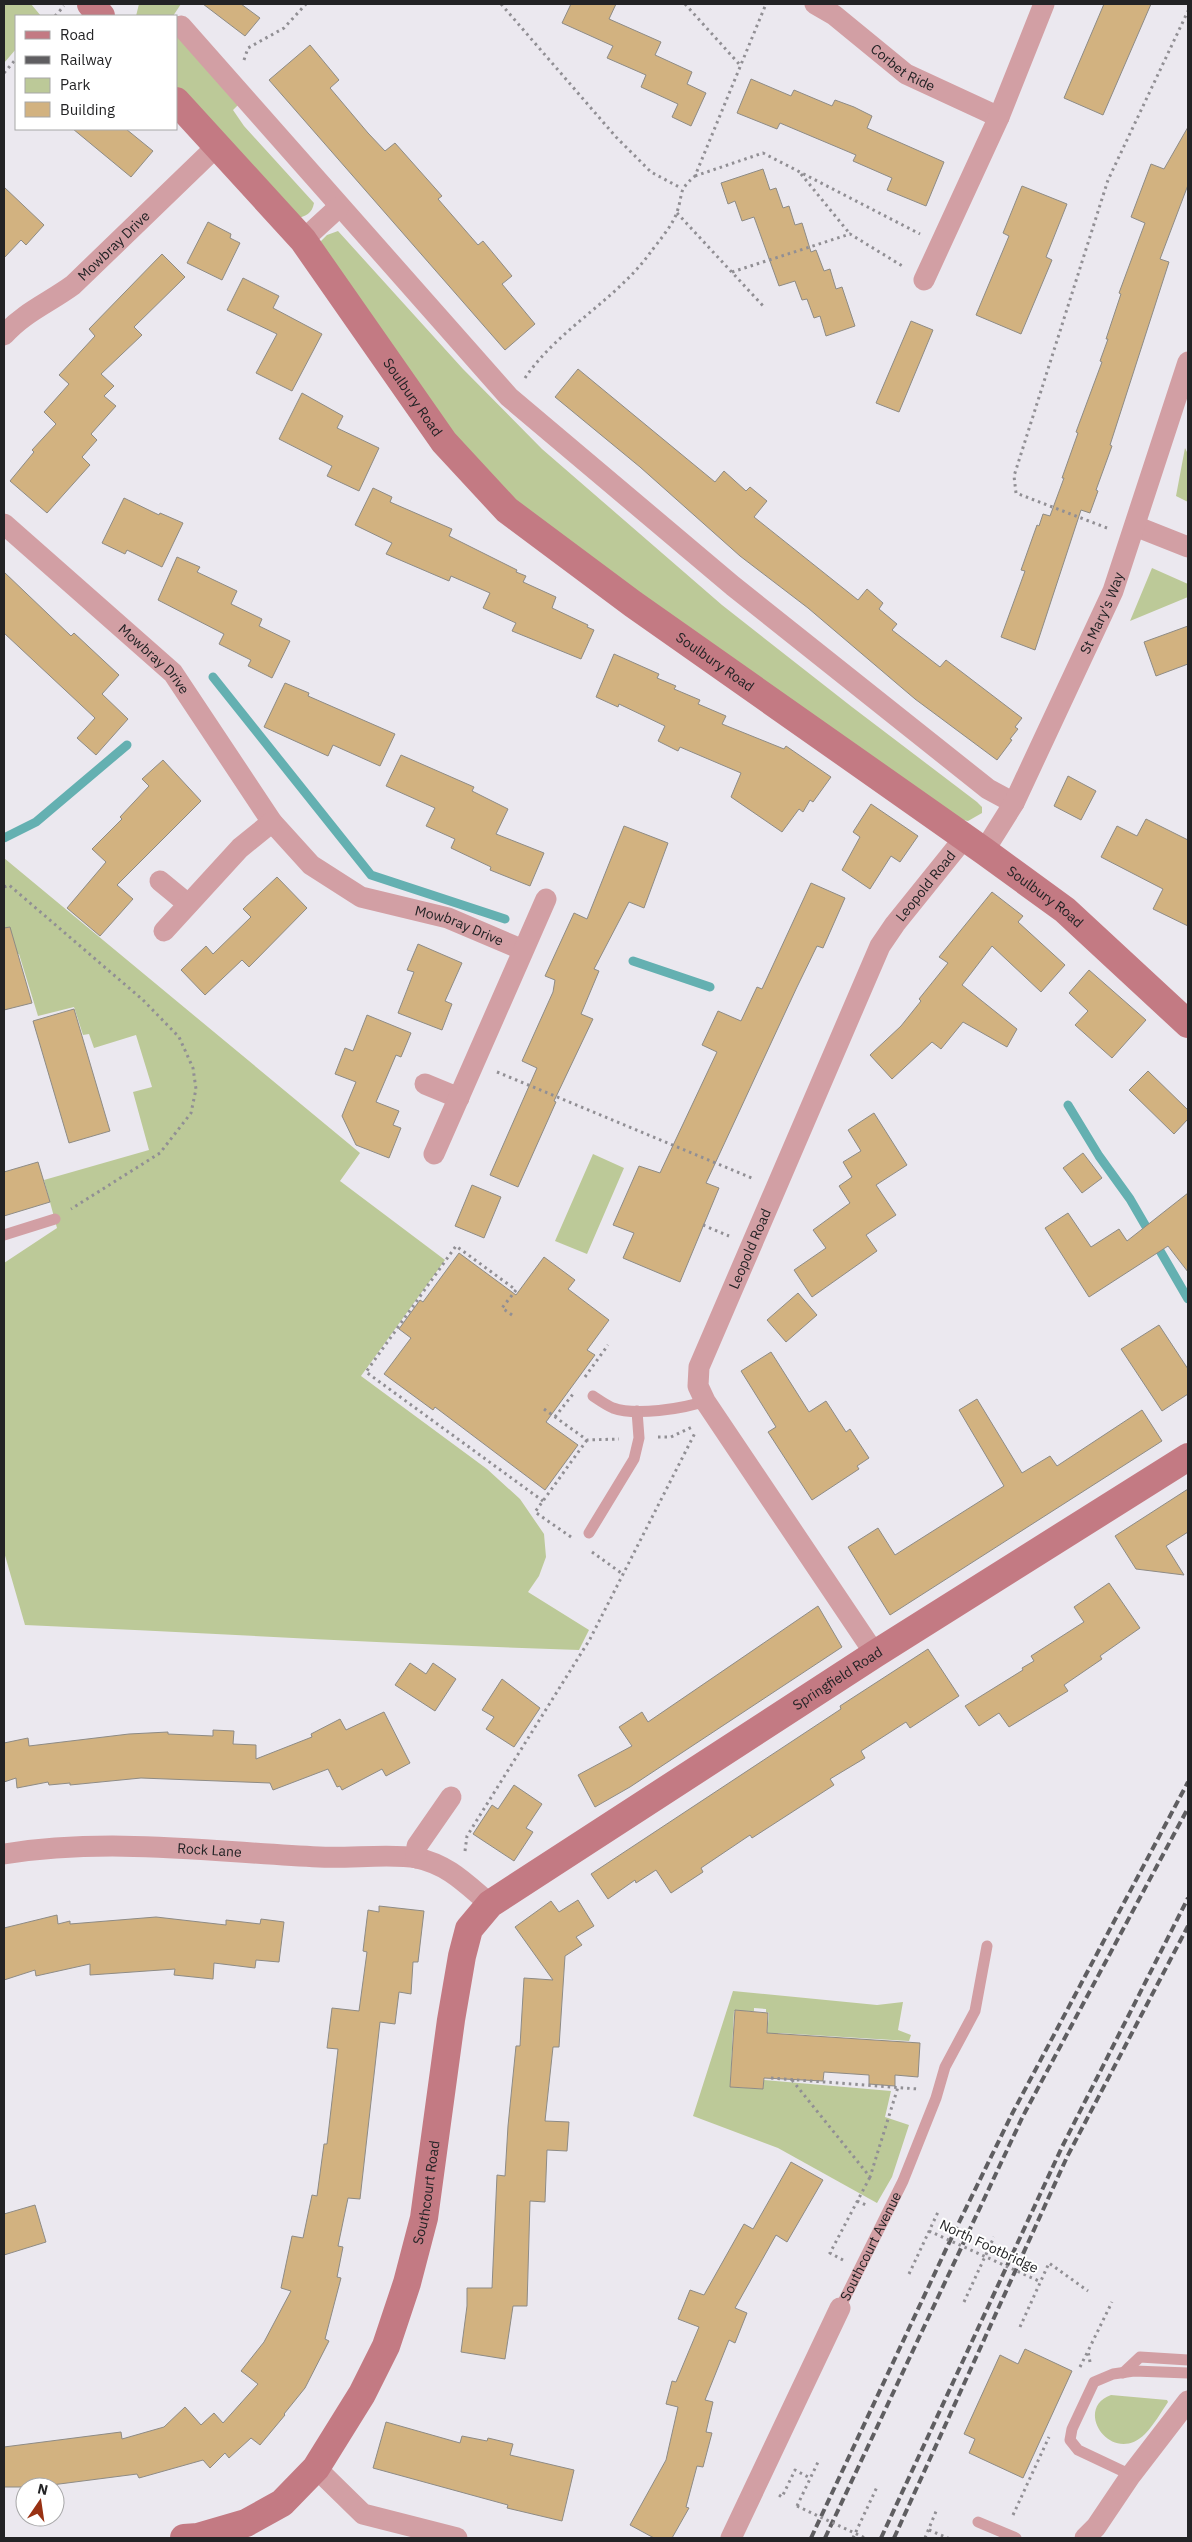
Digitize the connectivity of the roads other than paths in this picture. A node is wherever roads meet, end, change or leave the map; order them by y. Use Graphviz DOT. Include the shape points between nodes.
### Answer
graph roads {
  1 [pos="91,4"];
  2 [pos="815,4"];
  3 [pos="1044,4"];
  4 [pos="100,15"];
  5 [pos="181,26"];
  6 [pos="178,103"];
  7 [pos="999,117"];
  8 [pos="218,146"];
  9 [pos="339,207"];
  10 [pos="303,240"];
  11 [pos="924,280"];
  12 [pos="4,335"];
  13 [pos="1188,362"];
  14 [pos="4,524"];
  15 [pos="1133,532"];
  16 [pos="1188,547"];
  17 [pos="1014,803"];
  18 [pos="272,822"];
  19 [pos="975,844"];
  20 [pos="160,881"];
  21 [pos="546,899"];
  22 [pos="188,904"];
  23 [pos="164,931"];
  24 [pos="523,950"];
  25 [pos="1188,1024"];
  26 [pos="425,1084"];
  27 [pos="459,1098"];
  28 [pos="434,1154"];
  29 [pos="55,1219"];
  30 [pos="4,1235"];
  31 [pos="593,1396"];
  32 [pos="705,1401"];
  33 [pos="637,1411"];
  34 [pos="1188,1457"];
  35 [pos="589,1533"];
  36 [pos="875,1654"];
  37 [pos="451,1797"];
  38 [pos="4,1854"];
  39 [pos="416,1858"];
  40 [pos="490,1904"];
  41 [pos="987,1946"];
  42 [pos="840,2308"];
  43 [pos="1188,2360"];
  44 [pos="1122,2373"];
  45 [pos="1188,2373"];
  46 [pos="1188,2401"];
  47 [pos="316,2468"];
  48 [pos="1131,2474"];
  49 [pos="978,2522"];
  50 [pos="184,2538"];
  51 [pos="457,2538"];
  52 [pos="731,2538"];
  53 [pos="1016,2538"];
  54 [pos="1085,2538"];
  1 -- 4 [label="street"];
  2 -- 7 [label="street, Corbet Ride" via="834,15 906,74"];
  3 -- 7 [label="street"];
  5 -- 9 [label="street"];
  6 -- 8 [label="street, Soulbury Road"];
  7 -- 11 [label="street"];
  8 -- 10 [label="street, Soulbury Road"];
  8 -- 12 [label="street, Mowbray Drive" via="73,286 28,313"];
  9 -- 10 [label="street"];
  9 -- 17 [label="street" via="509,398 740,592 988,789"];
  10 -- 19 [label="street, Soulbury Road" via="444,442 507,510 633,604"];
  13 -- 15 [label="street, St Mary's Way"];
  14 -- 18 [label="street, Mowbray Drive" via="173,674"];
  15 -- 16 [label="street"];
  15 -- 17 [label="street, St Mary's Way" via="1113,591"];
  17 -- 19 [label="street, St Mary's Way"];
  18 -- 22 [label="street" via="240,848"];
  18 -- 24 [label="street, Mowbray Drive" via="311,865 361,897 448,918"];
  19 -- 25 [label="street, Soulbury Road" via="1065,910"];
  19 -- 32 [label="street, Leopold Road" via="895,924 880,946 703,1354 698,1386"];
  20 -- 22 [label="street"];
  21 -- 24 [label="street"];
  22 -- 23 [label="street"];
  24 -- 27 [label="street"];
  26 -- 27 [label="street"];
  27 -- 28 [label="street"];
  29 -- 30 [label="lane"];
  31 -- 33 [label="lane" via="613,1408"];
  32 -- 33 [label="lane" via="687,1408"];
  32 -- 36 [label="street, Leopold Road"];
  33 -- 35 [label="lane" via="639,1438 634,1458"];
  34 -- 36 [label="street, Springfield Road"];
  36 -- 40 [label="street, Springfield Road"];
  37 -- 39 [label="street" via="417,1846"];
  38 -- 39 [label="street, Rock Lane" via="79,1846 153,1845 346,1859"];
  39 -- 40 [label="street, Rock Lane" via="446,1867"];
  40 -- 47 [label="street, Southcourt Road" via="469,1929 461,1962 424,2218 407,2283 386,2346 362,2394"];
  41 -- 42 [label="lane, Southcourt Avenue" via="975,2011 945,2067 903,2181"];
  42 -- 52 [label="street, Southcourt Avenue"];
  43 -- 44 [label="lane" via="1140,2357"];
  44 -- 45 [label="lane"];
  44 -- 48 [label="lane" via="1094,2382 1070,2440 1078,2450"];
  46 -- 48 [label="street"];
  47 -- 50 [label="street" via="282,2503 246,2523"];
  47 -- 51 [label="street" via="363,2514"];
  48 -- 54 [label="street" via="1096,2527"];
  49 -- 53 [label="lane"];
}
